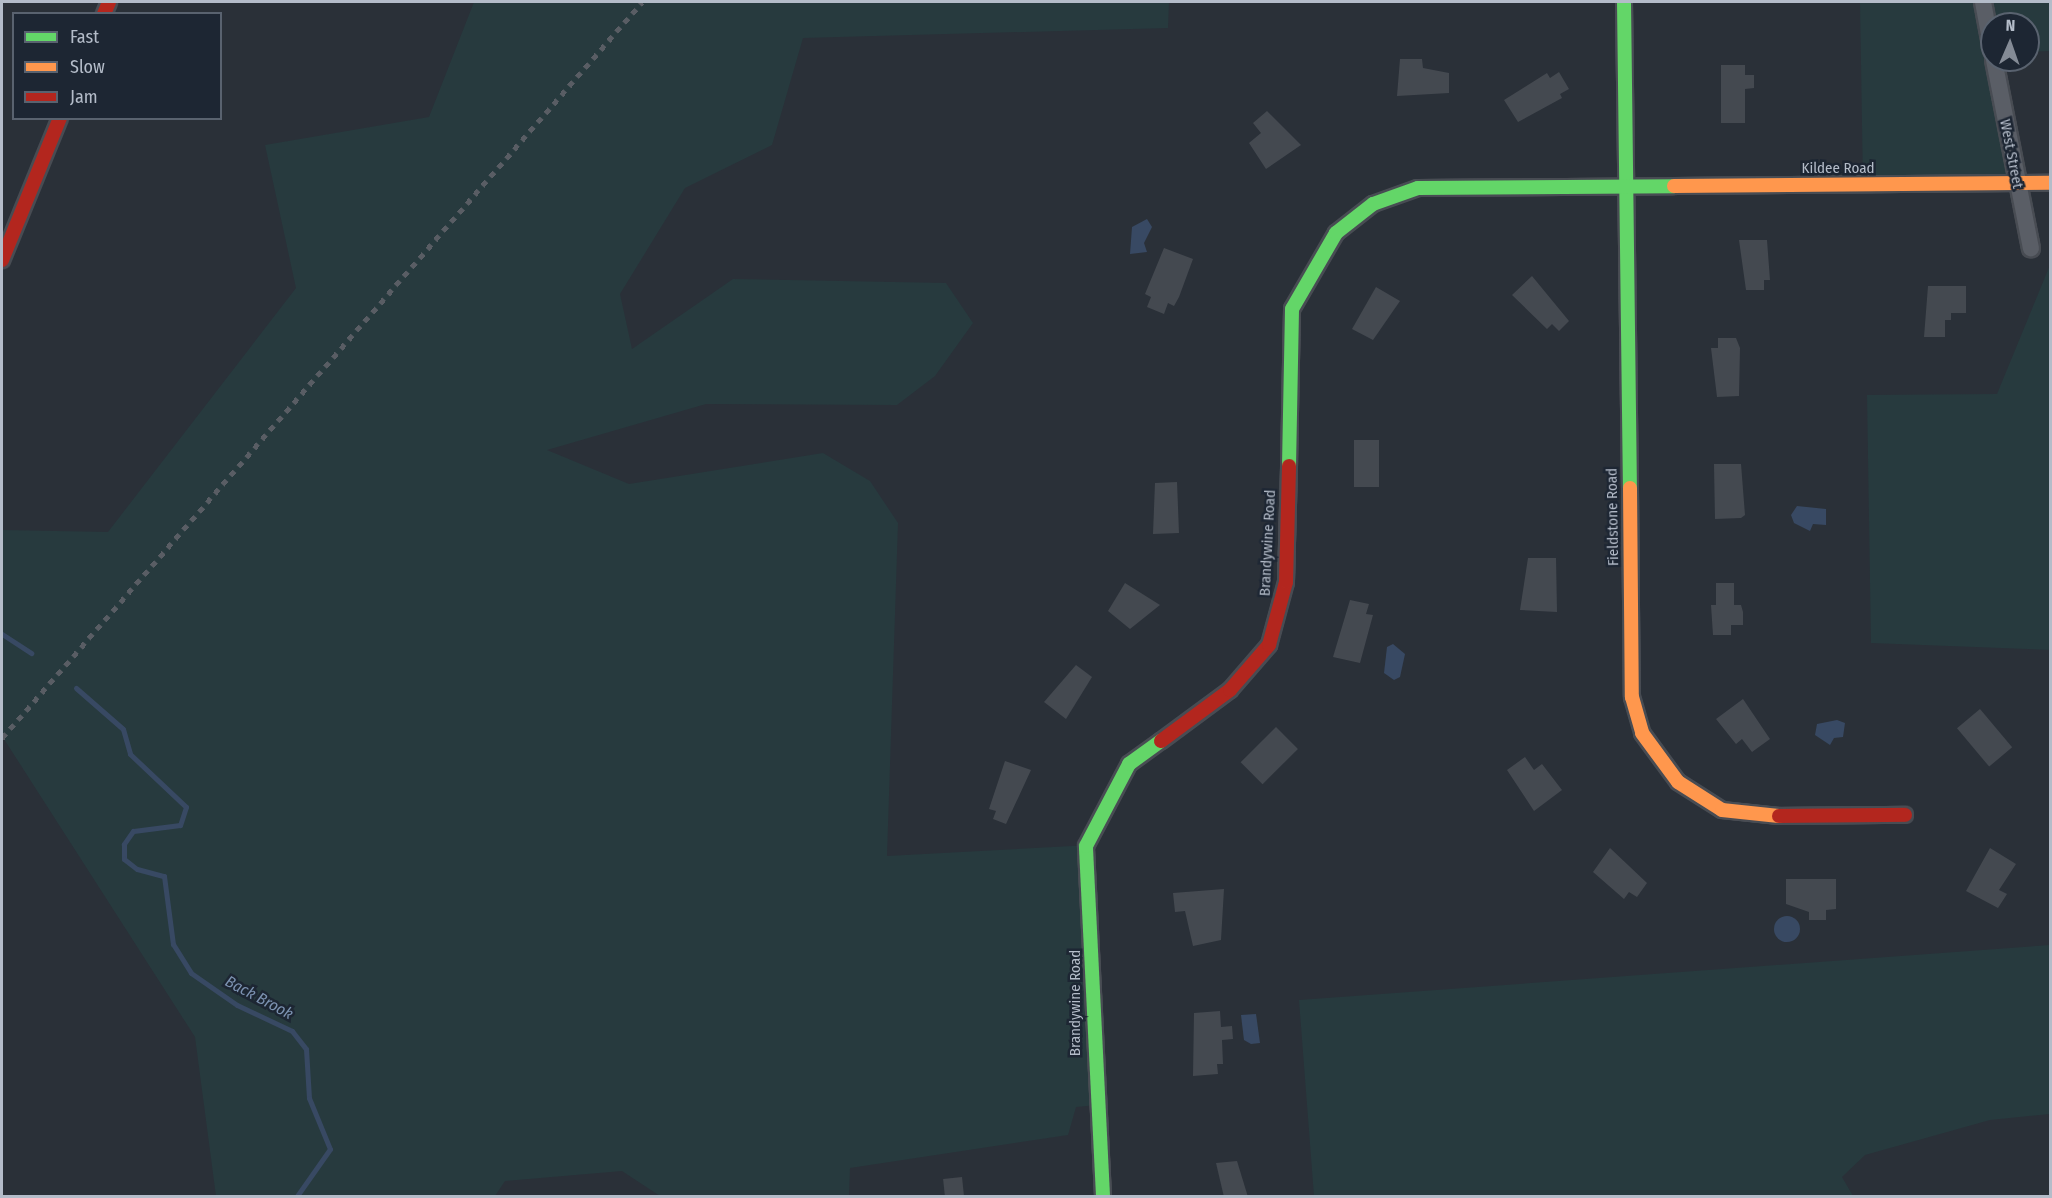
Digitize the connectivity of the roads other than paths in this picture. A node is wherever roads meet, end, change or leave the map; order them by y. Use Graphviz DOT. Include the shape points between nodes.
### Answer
graph roads {
  1 [pos="1624,2"];
  2 [pos="1996,72"];
  3 [pos="59,120"];
  4 [pos="2016,183"];
  5 [pos="2050,183"];
  6 [pos="1626,184"];
  7 [pos="2031,248"];
  8 [pos="2,260"];
  9 [pos="1905,815"];
  10 [pos="1103,1197"];
  1 -- 6 [label="street, Fieldstone Road"];
  2 -- 4 [label="street, West Street"];
  3 -- 8 [label="street"];
  4 -- 5 [label="street, Kildee Road"];
  4 -- 6 [label="street, Kildee Road"];
  4 -- 7 [label="street, West Street"];
  6 -- 9 [label="street, Fieldstone Road" via="1632,697 1642,733 1678,782 1722,810 1770,816"];
  6 -- 10 [label="street, Brandywine Road" via="1401,192 1343,227 1305,279 1292,309 1286,582 1269,645 1230,690 1129,764 1086,846"];
}
